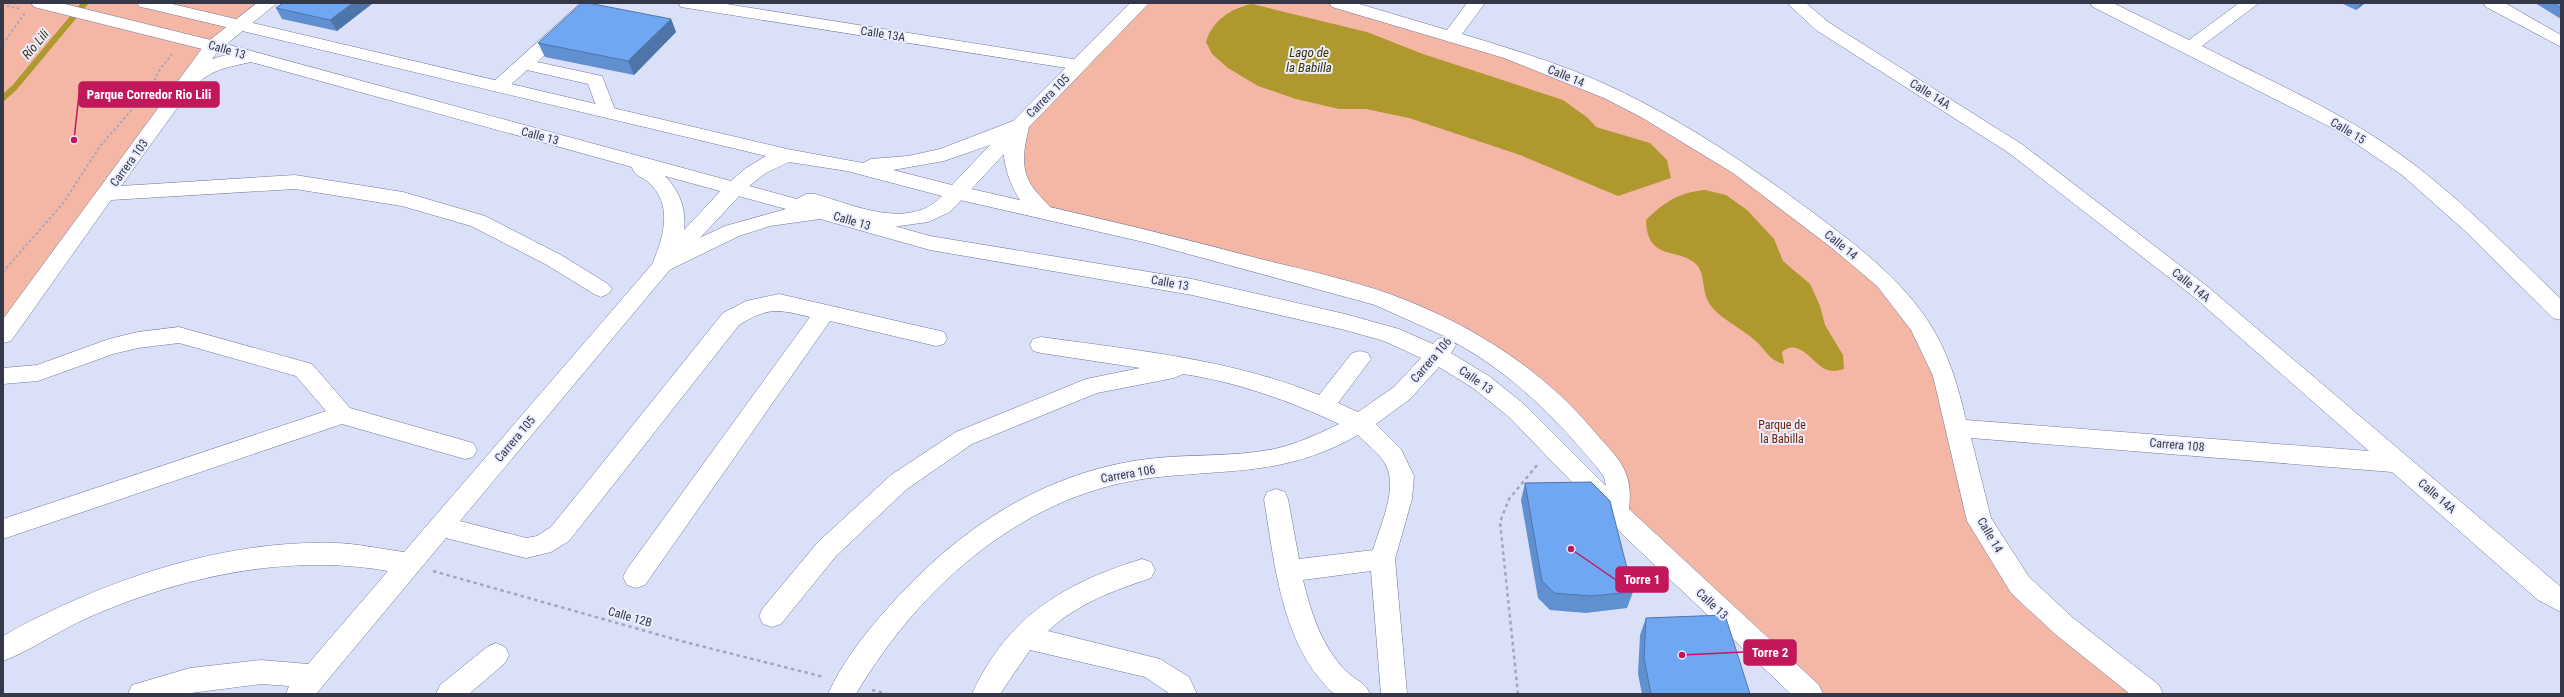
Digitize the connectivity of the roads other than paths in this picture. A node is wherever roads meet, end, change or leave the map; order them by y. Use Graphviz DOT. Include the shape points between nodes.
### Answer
graph roads {
  1 [pos="40,3"];
  2 [pos="268,3"];
  3 [pos="591,3"];
  4 [pos="687,3"];
  5 [pos="1140,3"];
  6 [pos="1338,3"];
  7 [pos="1476,3"];
  8 [pos="1796,3"];
  9 [pos="2099,3"];
  10 [pos="2250,3"];
  11 [pos="2492,3"];
  12 [pos="149,4"];
  13 [pos="238,25"];
  14 [pos="1451,36"];
  15 [pos="2561,42"];
  16 [pos="212,46"];
  17 [pos="2190,47"];
  18 [pos="253,57"];
  19 [pos="523,64"];
  20 [pos="1079,65"];
  21 [pos="185,86"];
  22 [pos="499,86"];
  23 [pos="607,112"];
  24 [pos="1022,122"];
  25 [pos="787,155"];
  26 [pos="628,160"];
  27 [pos="847,166"];
  28 [pos="735,188"];
  29 [pos="958,193"];
  30 [pos="106,194"];
  31 [pos="787,203"];
  32 [pos="820,212"];
  33 [pos="1044,212"];
  34 [pos="660,267"];
  35 [pos="601,289"];
  36 [pos="825,312"];
  37 [pos="2561,312"];
  38 [pos="1456,332"];
  39 [pos="3,335"];
  40 [pos="936,338"];
  41 [pos="1041,345"];
  42 [pos="1436,354"];
  43 [pos="1360,359"];
  44 [pos="1191,367"];
  45 [pos="3,376"];
  46 [pos="1322,406"];
  47 [pos="342,415"];
  48 [pos="1360,423"];
  49 [pos="1955,428"];
  50 [pos="465,450"];
  51 [pos="2400,463"];
  52 [pos="1276,499"];
  53 [pos="1616,512"];
  54 [pos="441,527"];
  55 [pos="3,529"];
  56 [pos="1383,559"];
  57 [pos="410,564"];
  58 [pos="1142,570"];
  59 [pos="1290,571"];
  60 [pos="636,577"];
  61 [pos="2561,601"];
  62 [pos="772,616"];
  63 [pos="1023,637"];
  64 [pos="3,649"];
  65 [pos="496,654"];
  66 [pos="307,685"];
  67 [pos="844,688"];
  68 [pos="141,694"];
  69 [pos="448,694"];
  70 [pos="985,694"];
  71 [pos="1184,694"];
  72 [pos="1357,694"];
  73 [pos="1394,694"];
  74 [pos="1810,694"];
  75 [pos="2150,694"];
  1 -- 16 [label="street, Calle 13"];
  2 -- 13 [label="street, Carrera 103"];
  3 -- 19 [label="street"];
  4 -- 20 [label="street, Calle 13A"];
  5 -- 20 [label="street, Carrera 105"];
  6 -- 14 [label="street, Calle 14"];
  7 -- 14 [label="street"];
  8 -- 51 [label="street, Calle 14A" via="1822,26 2016,149 2201,292"];
  9 -- 17 [label="street, Calle 15"];
  10 -- 17 [label="street"];
  11 -- 15 [label="street"];
  12 -- 13 [label="street"];
  13 -- 16 [label="street, Carrera 103"];
  13 -- 22 [label="street"];
  14 -- 49 [label="street, Calle 14" via="1562,73 1648,113 1740,168 1839,243 1884,281 1920,326 1944,376"];
  16 -- 18 [label="street, Calle 13"];
  16 -- 21 [label="street, Carrera 103"];
  17 -- 37 [label="street, Calle 15" via="2343,126 2409,170 2471,225"];
  18 -- 21 [label="street" via="218,63 198,74"];
  18 -- 26 [label="street, Calle 13"];
  19 -- 22 [label="street"];
  19 -- 23 [label="street" via="596,80"];
  20 -- 24 [label="street, Carrera 105"];
  21 -- 30 [label="street, Carrera 103"];
  22 -- 23 [label="street"];
  23 -- 25 [label="street"];
  24 -- 27 [label="street" via="991,138 940,156 886,164"];
  24 -- 29 [label="street, Carrera 105"];
  24 -- 33 [label="street" via="1014,140 1012,160 1017,178 1027,196"];
  25 -- 27 [label="street"];
  25 -- 28 [label="street, Carrera 105" via="754,171"];
  26 -- 28 [label="street, Calle 13"];
  26 -- 34 [label="street" via="656,176 668,191 675,207 676,226 673,240"];
  27 -- 29 [label="street"];
  28 -- 31 [label="street, Calle 13"];
  28 -- 34 [label="street, Carrera 105"];
  29 -- 31 [label="street, Carrera 105" via="934,212 885,221 815,200"];
  29 -- 33 [label="street"];
  30 -- 35 [label="street" via="295,182 403,199 478,221 554,260"];
  30 -- 39 [label="street, Carrera 103"];
  31 -- 32 [label="street, Calle 13"];
  32 -- 34 [label="street" via="756,222 723,233 690,248"];
  32 -- 42 [label="street, Calle 13" via="930,243 1208,290 1345,322 1390,335"];
  33 -- 38 [label="street" via="1148,236 1381,299"];
  34 -- 54 [label="street, Carrera 105"];
  36 -- 40 [label="street"];
  36 -- 54 [label="street" via="779,302 754,306 731,319 560,534 542,545 526,548"];
  36 -- 60 [label="street"];
  38 -- 42 [label="street, Carrera 106"];
  38 -- 53 [label="street" via="1478,343 1545,393 1588,439 1617,479"];
  41 -- 44 [label="street"];
  42 -- 48 [label="street, Carrera 106" via="1421,374 1396,398"];
  42 -- 53 [label="street, Calle 13" via="1481,382 1517,411"];
  43 -- 46 [label="street"];
  44 -- 46 [label="street" via="1252,382"];
  44 -- 62 [label="street" via="1094,385 964,438 899,482 827,548"];
  45 -- 47 [label="street" via="38,374 109,347 179,335 304,370"];
  46 -- 48 [label="street"];
  47 -- 50 [label="street"];
  47 -- 55 [label="street"];
  48 -- 56 [label="street" via="1393,456 1402,476 1400,499"];
  48 -- 67 [label="street, Carrera 106" via="1322,442 1258,460 1152,469 1104,477 1059,492 991,528 943,568 893,621"];
  49 -- 51 [label="street, Carrera 108"];
  49 -- 75 [label="street, Calle 14" via="1979,521 2020,585 2064,626"];
  51 -- 61 [label="street, Calle 14A" via="2547,592"];
  52 -- 59 [label="street"];
  53 -- 74 [label="street, Calle 13"];
  54 -- 57 [label="street, Carrera 105"];
  56 -- 59 [label="street"];
  56 -- 73 [label="street"];
  57 -- 64 [label="street" via="324,553 234,562 138,587 37,629"];
  57 -- 66 [label="street, Carrera 105"];
  58 -- 63 [label="street" via="1095,586 1056,608"];
  59 -- 72 [label="street" via="1301,621 1314,648 1337,680"];
  63 -- 70 [label="street"];
  63 -- 71 [label="street" via="1150,667 1180,686"];
  65 -- 69 [label="street"];
  66 -- 68 [label="street" via="261,672 190,680"];
}
